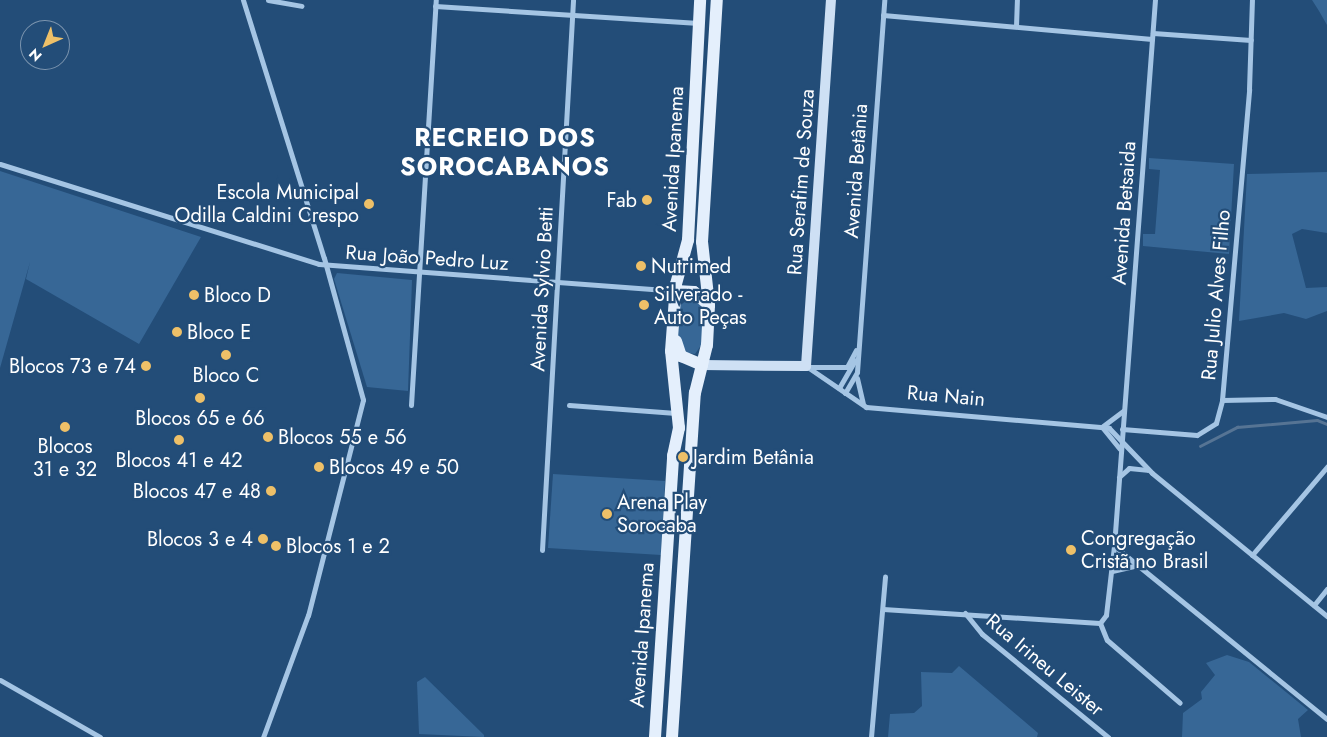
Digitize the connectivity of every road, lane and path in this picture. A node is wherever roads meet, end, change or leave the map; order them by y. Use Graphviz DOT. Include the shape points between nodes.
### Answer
graph roads {
  1 [pos="242,0"];
  2 [pos="268,0"];
  3 [pos="436,0"];
  4 [pos="573,0"];
  5 [pos="700,0"];
  6 [pos="717,0"];
  7 [pos="831,0"];
  8 [pos="884,0"];
  9 [pos="1017,0"];
  10 [pos="1155,0"];
  11 [pos="1252,0"];
  12 [pos="301,6"];
  13 [pos="435,6"];
  14 [pos="572,15"];
  15 [pos="883,15"];
  16 [pos="698,23"];
  17 [pos="1016,26"];
  18 [pos="1152,36"];
  19 [pos="1251,40"];
  20 [pos="0,164"];
  21 [pos="325,265"];
  22 [pos="419,273"];
  23 [pos="558,283"];
  24 [pos="676,291"];
  25 [pos="709,305"];
  26 [pos="673,311"];
  27 [pos="858,345"];
  28 [pos="702,365"];
  29 [pos="806,366"];
  30 [pos="857,372"];
  31 [pos="838,388"];
  32 [pos="845,393"];
  33 [pos="1222,400"];
  34 [pos="412,405"];
  35 [pos="570,405"];
  36 [pos="866,407"];
  37 [pos="1124,411"];
  38 [pos="680,414"];
  39 [pos="1327,418"];
  40 [pos="1100,426"];
  41 [pos="1122,429"];
  42 [pos="1122,438"];
  43 [pos="1121,451"];
  44 [pos="1120,461"];
  45 [pos="1327,467"];
  46 [pos="1129,468"];
  47 [pos="1152,473"];
  48 [pos="1118,480"];
  49 [pos="1114,546"];
  50 [pos="542,550"];
  51 [pos="1252,555"];
  52 [pos="1139,565"];
  53 [pos="1112,571"];
  54 [pos="885,577"];
  55 [pos="1327,589"];
  56 [pos="1314,605"];
  57 [pos="883,609"];
  58 [pos="965,613"];
  59 [pos="1327,616"];
  60 [pos="1100,622"];
  61 [pos="0,680"];
  62 [pos="1180,703"];
  63 [pos="1327,718"];
  64 [pos="100,737"];
  65 [pos="263,737"];
  66 [pos="655,737"];
  67 [pos="672,737"];
  68 [pos="871,737"];
  69 [pos="1108,737"];
  1 -- 21 [label="street"];
  2 -- 12 [label="street"];
  3 -- 13 [label="street"];
  4 -- 14 [label="street, Avenida Sylvio Betti"];
  5 -- 16 [label="main road, Avenida Ipanema"];
  6 -- 25 [label="main road, Avenida Ipanema" via="702,242"];
  7 -- 29 [label="street, Rua Serafim de Souza"];
  8 -- 15 [label="street, Avenida Betânia"];
  9 -- 17 [label="street"];
  10 -- 18 [label="street, Avenida Betsaida"];
  11 -- 19 [label="street, Rua Julio Alves Filho"];
  13 -- 14 [label="street"];
  13 -- 22 [label="street"];
  14 -- 16 [label="street"];
  14 -- 23 [label="street, Avenida Sylvio Betti"];
  15 -- 17 [label="street"];
  15 -- 27 [label="street, Avenida Betânia"];
  16 -- 24 [label="main road, Avenida Ipanema" via="688,240"];
  17 -- 18 [label="street"];
  18 -- 19 [label="street"];
  18 -- 37 [label="street, Avenida Betsaida"];
  19 -- 33 [label="street, Rua Julio Alves Filho"];
  20 -- 21 [label="street, Rua João Pedro Luz"];
  21 -- 22 [label="street, Rua João Pedro Luz"];
  21 -- 65 [label="street" via="363,400 308,615"];
  22 -- 23 [label="street, Rua João Pedro Luz"];
  22 -- 34 [label="street"];
  23 -- 24 [label="street, Rua João Pedro Luz"];
  23 -- 50 [label="street, Avenida Sylvio Betti"];
  24 -- 25 [label="main road" via="694,292"];
  24 -- 26 [label="main road, Avenida Ipanema"];
  25 -- 28 [label="main road, Avenida Ipanema"];
  26 -- 28 [label="main road" via="678,351"];
  26 -- 38 [label="main road, Avenida Ipanema" via="671,351"];
  27 -- 29 [label="street" via="847,367"];
  27 -- 30 [label="street, Avenida Betânia"];
  27 -- 31 [label="street, Avenida Betânia" via="854,364"];
  28 -- 29 [label="street"];
  28 -- 67 [label="main road, Avenida Ipanema" via="695,393"];
  29 -- 31 [label="street, Rua Nain"];
  30 -- 32 [label="street, Avenida Betânia"];
  30 -- 36 [label="street, Avenida Betânia" via="857,393"];
  31 -- 32 [label="street, Rua Nain"];
  32 -- 36 [label="street, Rua Nain"];
  33 -- 39 [label="street" via="1275,399"];
  33 -- 41 [label="street, Rua Julio Alves Filho" via="1216,423 1197,435"];
  35 -- 38 [label="street"];
  36 -- 40 [label="street, Rua Nain"];
  37 -- 40 [label="street"];
  37 -- 41 [label="street, Avenida Betsaida"];
  38 -- 66 [label="main road, Avenida Ipanema"];
  40 -- 42 [label="street, Rua Nain"];
  40 -- 43 [label="street" via="1112,435"];
  41 -- 42 [label="street, Avenida Betsaida"];
  42 -- 43 [label="street, Avenida Betsaida"];
  42 -- 47 [label="street, Rua Nain"];
  43 -- 44 [label="street, Avenida Betsaida"];
  44 -- 46 [label="street"];
  44 -- 48 [label="street, Avenida Betsaida"];
  45 -- 51 [label="street"];
  46 -- 47 [label="street"];
  46 -- 48 [label="street"];
  47 -- 51 [label="street, Rua Nain"];
  48 -- 49 [label="street, Avenida Betsaida"];
  49 -- 52 [label="street"];
  49 -- 53 [label="street, Avenida Betsaida"];
  51 -- 56 [label="street, Rua Nain"];
  52 -- 53 [label="street"];
  52 -- 63 [label="street"];
  53 -- 60 [label="street, Avenida Betsaida" via="1106,615"];
  54 -- 57 [label="street"];
  55 -- 56 [label="street"];
  56 -- 59 [label="street, Rua Nain"];
  57 -- 58 [label="street"];
  57 -- 68 [label="street"];
  58 -- 60 [label="street"];
  58 -- 69 [label="street, Rua Irineu Leister" via="982,634"];
  60 -- 62 [label="street" via="1107,640"];
  61 -- 64 [label="street"];
}
